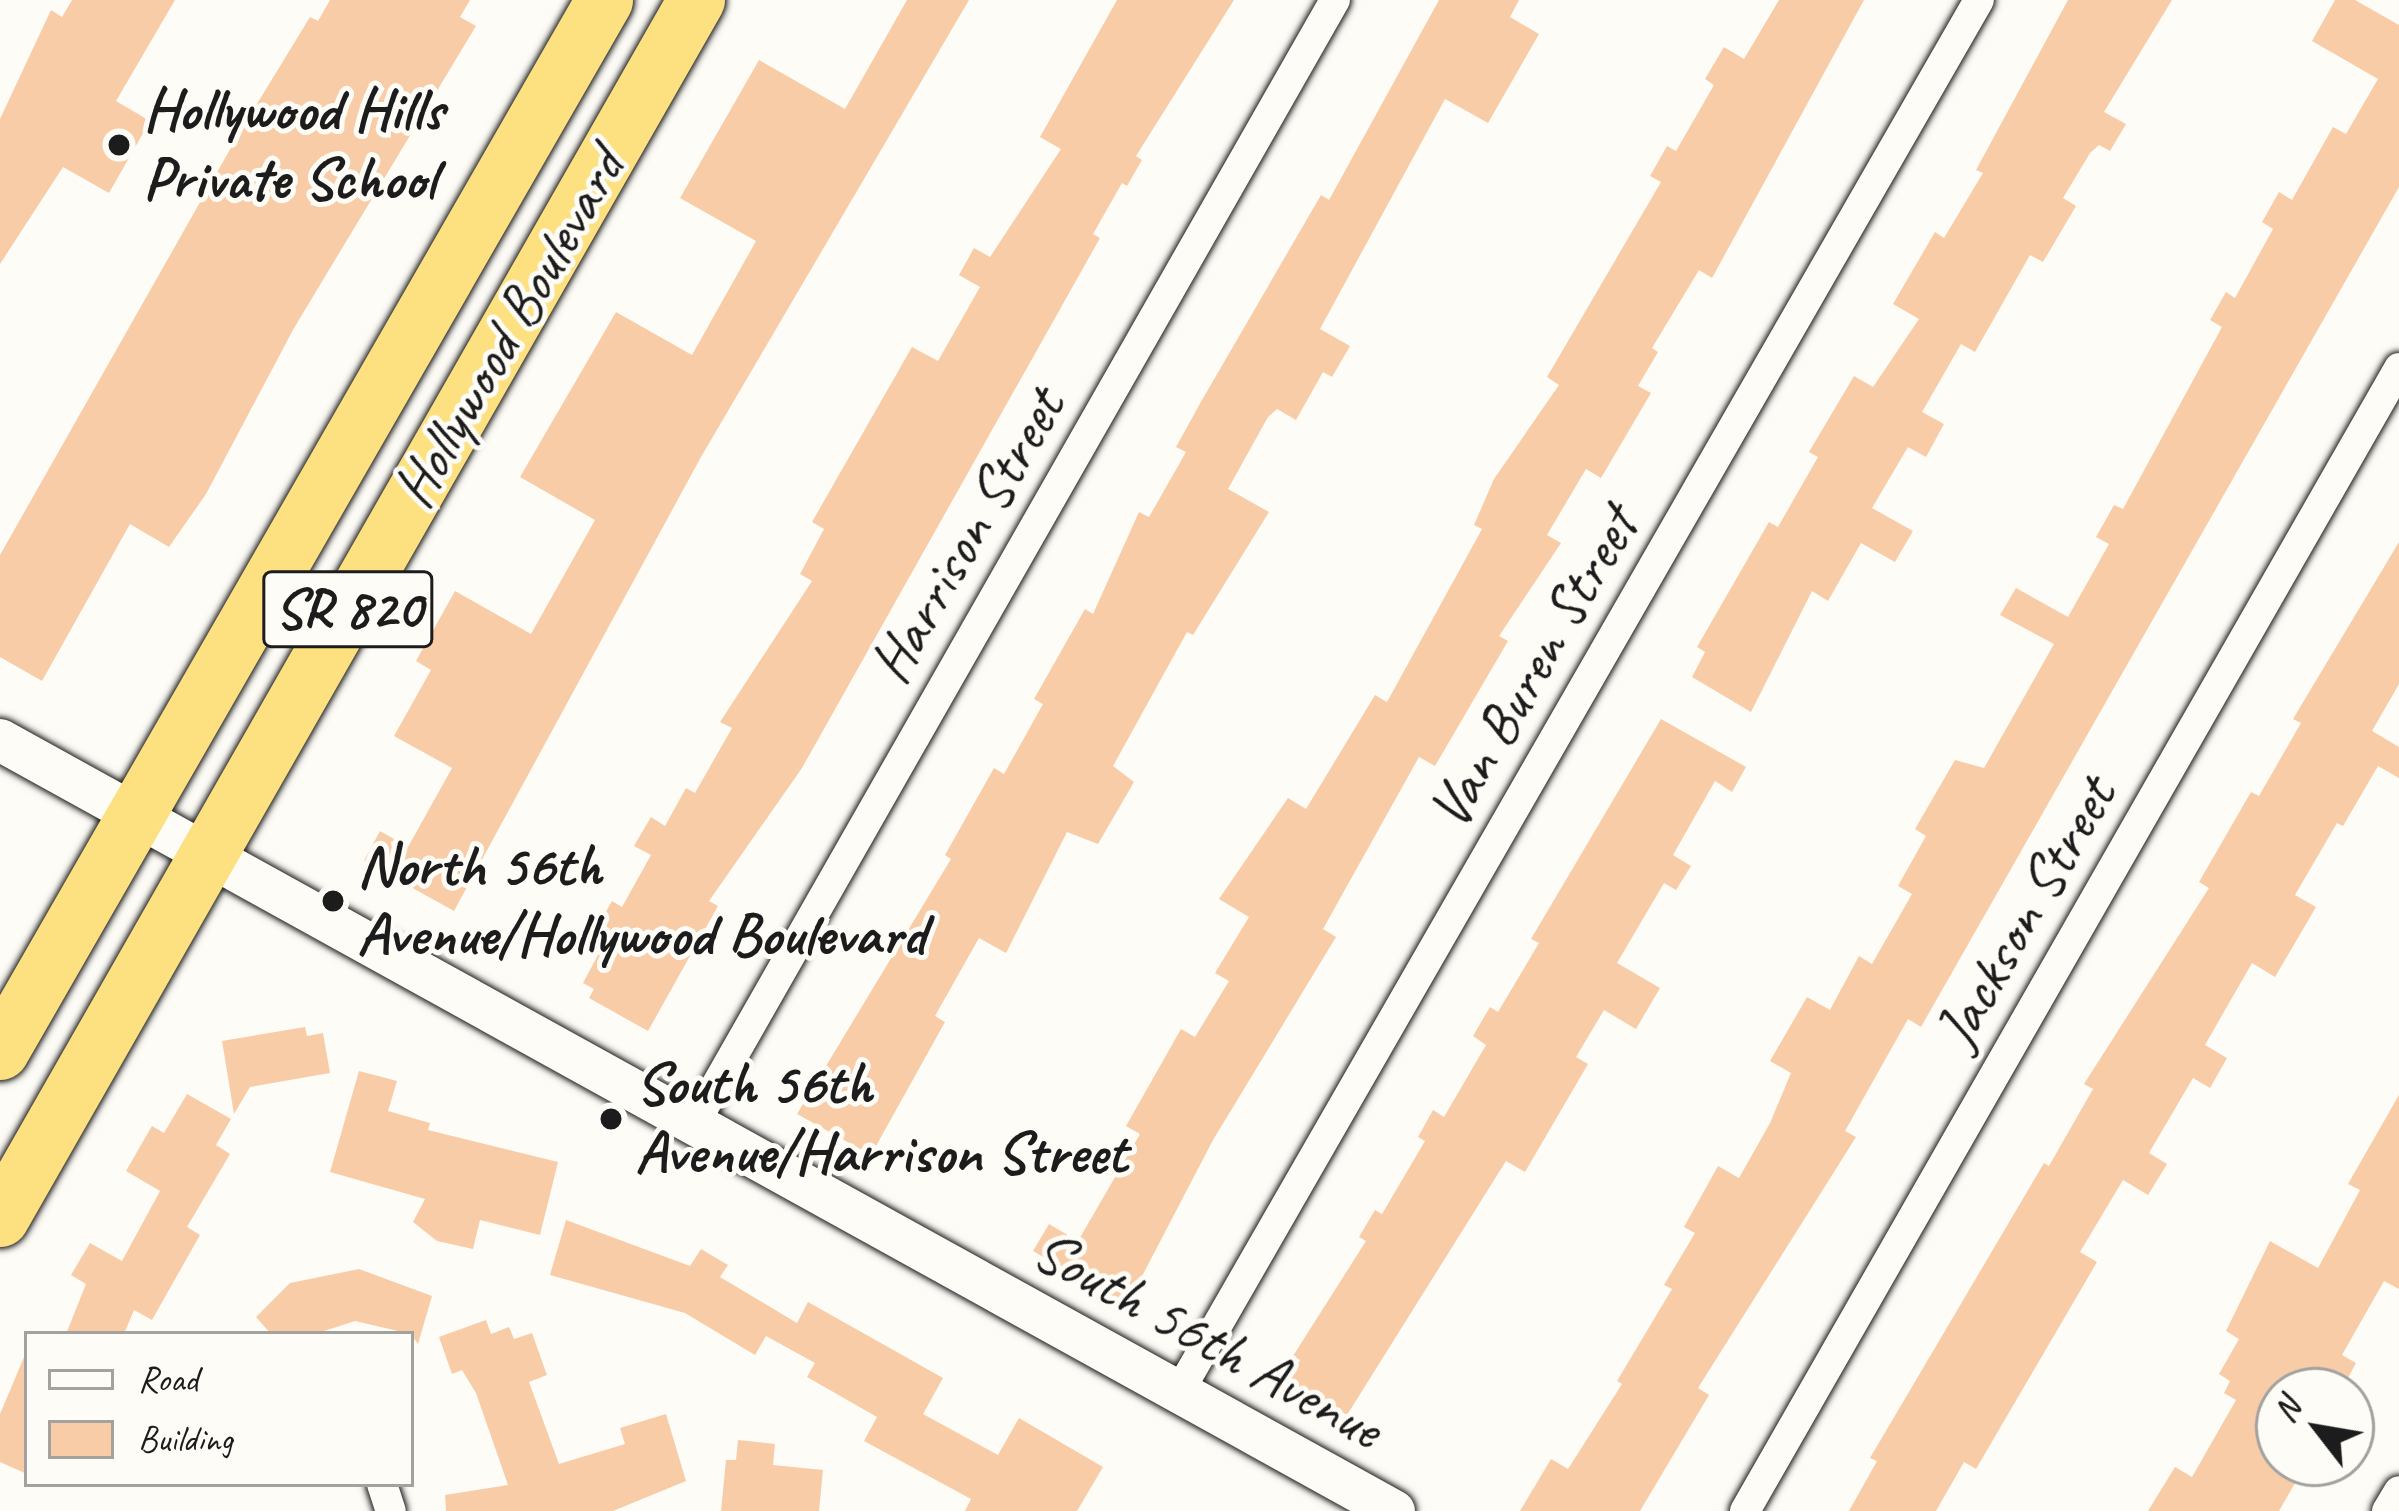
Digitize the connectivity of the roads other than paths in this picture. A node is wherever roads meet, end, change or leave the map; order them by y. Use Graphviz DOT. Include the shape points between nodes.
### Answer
graph roads {
  1 [pos="604,0"];
  2 [pos="696,0"];
  3 [pos="1335,0"];
  4 [pos="1979,0"];
  5 [pos="2399,368"];
  6 [pos="0,740"];
  7 [pos="136,817"];
  8 [pos="207,856"];
  9 [pos="0,1051"];
  10 [pos="693,1126"];
  11 [pos="0,1218"];
  12 [pos="1180,1390"];
  13 [pos="2399,1491"];
  14 [pos="1394,1511"];
  15 [pos="1745,1511"];
  16 [pos="2387,1511"];
  1 -- 7 [label="highway, Hollywood Boulevard / SR 820"];
  2 -- 8 [label="highway, Hollywood Boulevard / SR 820"];
  3 -- 10 [label="street, Harrison Street"];
  4 -- 12 [label="street, Van Buren Street"];
  5 -- 15 [label="street, Jackson Street"];
  6 -- 7 [label="street, South 56th Avenue"];
  7 -- 8 [label="street, South 56th Avenue"];
  7 -- 9 [label="highway, Hollywood Boulevard / SR 820"];
  8 -- 10 [label="street, South 56th Avenue"];
  8 -- 11 [label="highway, Hollywood Boulevard / SR 820"];
  10 -- 12 [label="street, South 56th Avenue"];
  12 -- 14 [label="street, South 56th Avenue"];
  13 -- 16 [label="street"];
}
